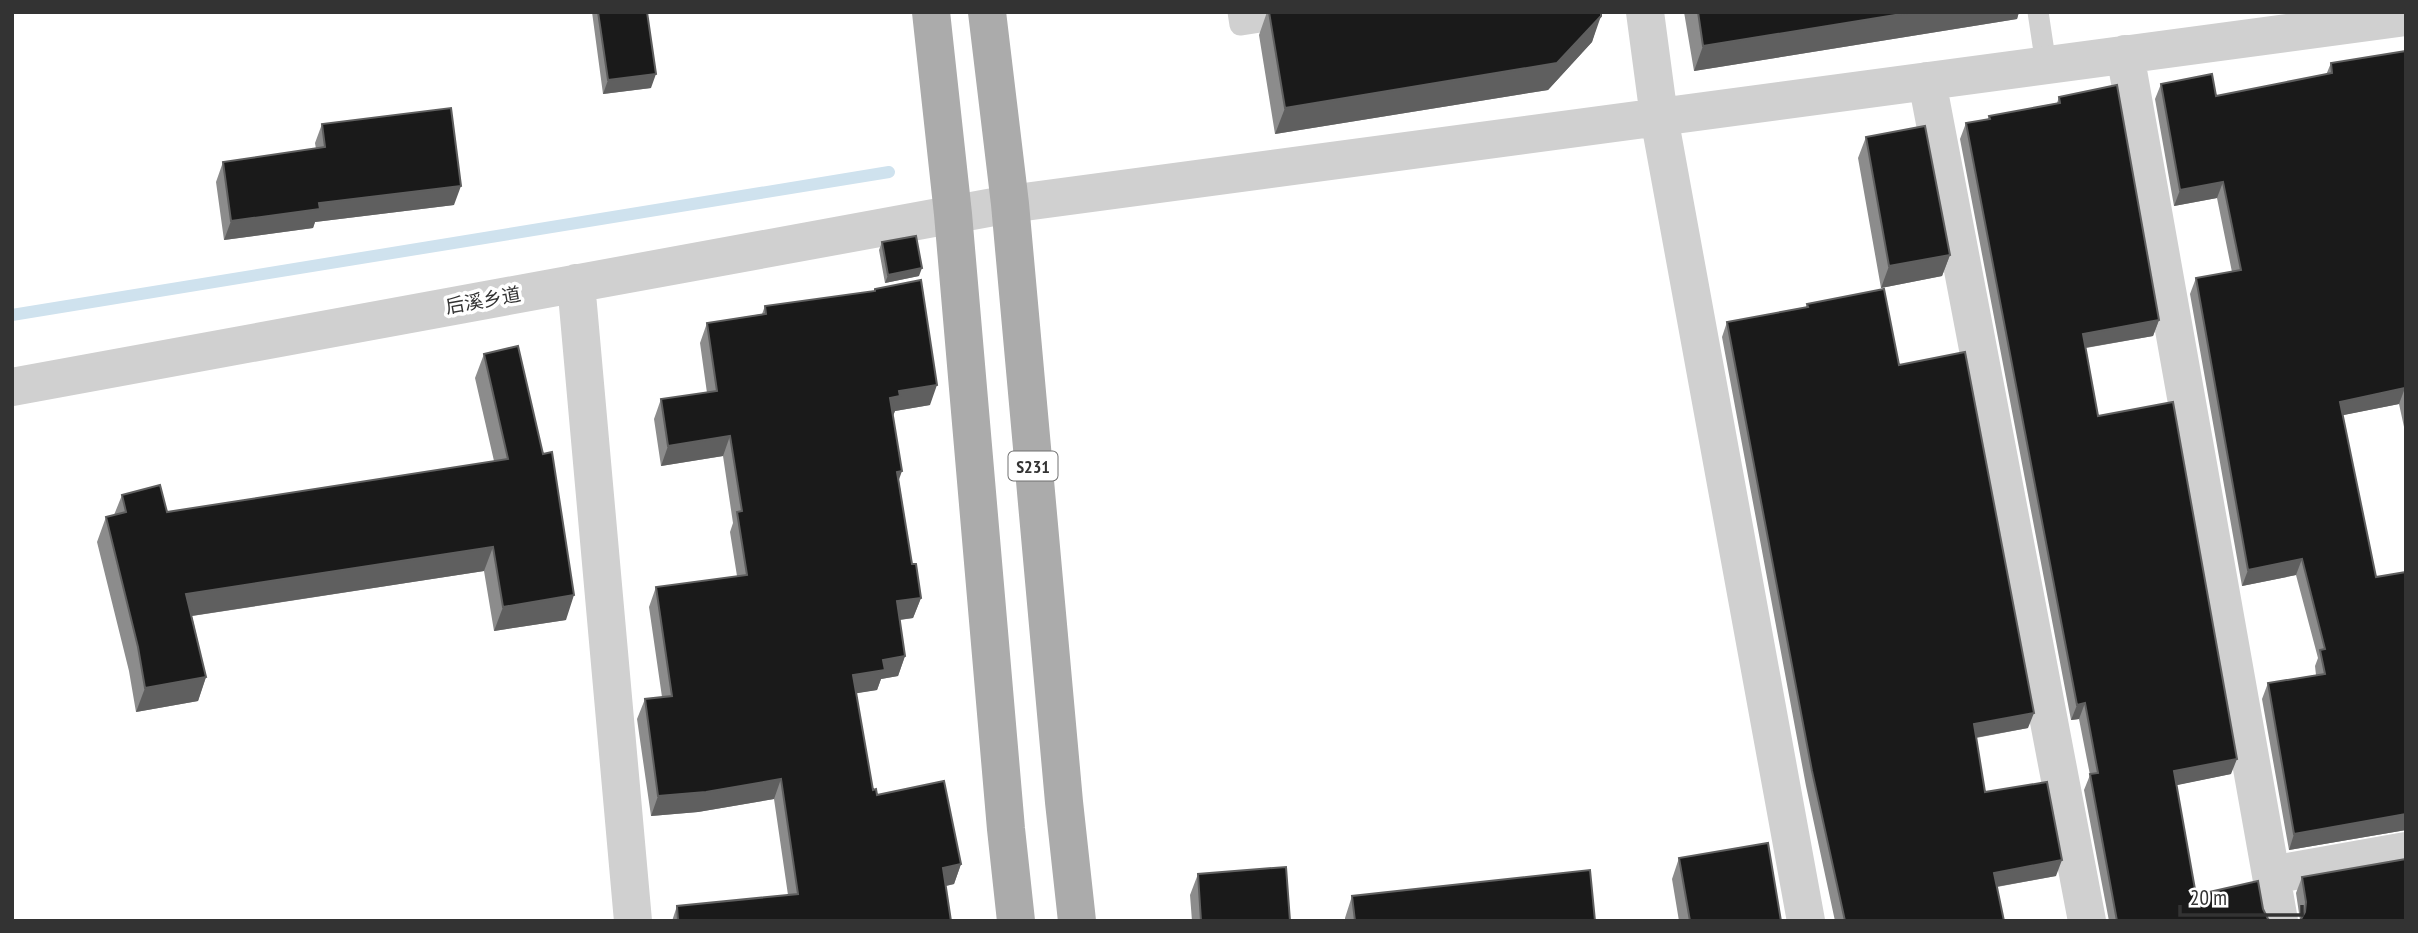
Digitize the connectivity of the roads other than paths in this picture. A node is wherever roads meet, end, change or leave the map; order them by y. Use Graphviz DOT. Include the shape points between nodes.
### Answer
graph roads {
  1 [pos="931,12"];
  2 [pos="987,12"];
  3 [pos="1238,12"];
  4 [pos="1325,12"];
  5 [pos="1645,12"];
  6 [pos="2038,12"];
  7 [pos="2406,17"];
  8 [pos="2125,54"];
  9 [pos="2046,65"];
  10 [pos="1927,81"];
  11 [pos="1659,117"];
  12 [pos="1010,204"];
  13 [pos="953,214"];
  14 [pos="576,283"];
  15 [pos="12,387"];
  16 [pos="2406,852"];
  17 [pos="2271,875"];
  18 [pos="633,921"];
  19 [pos="1016,921"];
  20 [pos="1077,921"];
  21 [pos="1806,921"];
  22 [pos="2087,921"];
  23 [pos="2279,921"];
  1 -- 13 [label="main road"];
  2 -- 12 [label="main road, S231"];
  3 -- 4 [label="lane" via="1240,26"];
  5 -- 11 [label="street"];
  6 -- 9 [label="lane"];
  7 -- 8 [label="street, 后溪乡道"];
  8 -- 9 [label="street, 后溪乡道"];
  8 -- 17 [label="street"];
  9 -- 10 [label="street, 后溪乡道"];
  10 -- 11 [label="street, 后溪乡道"];
  10 -- 22 [label="street"];
  11 -- 12 [label="street, 后溪乡道"];
  11 -- 21 [label="street"];
  12 -- 13 [label="street, 后溪乡道"];
  12 -- 20 [label="main road, S231"];
  13 -- 14 [label="street, 后溪乡道"];
  13 -- 19 [label="main road"];
  14 -- 15 [label="street, 后溪乡道"];
  14 -- 18 [label="street"];
  16 -- 17 [label="street"];
  17 -- 23 [label="street"];
}
